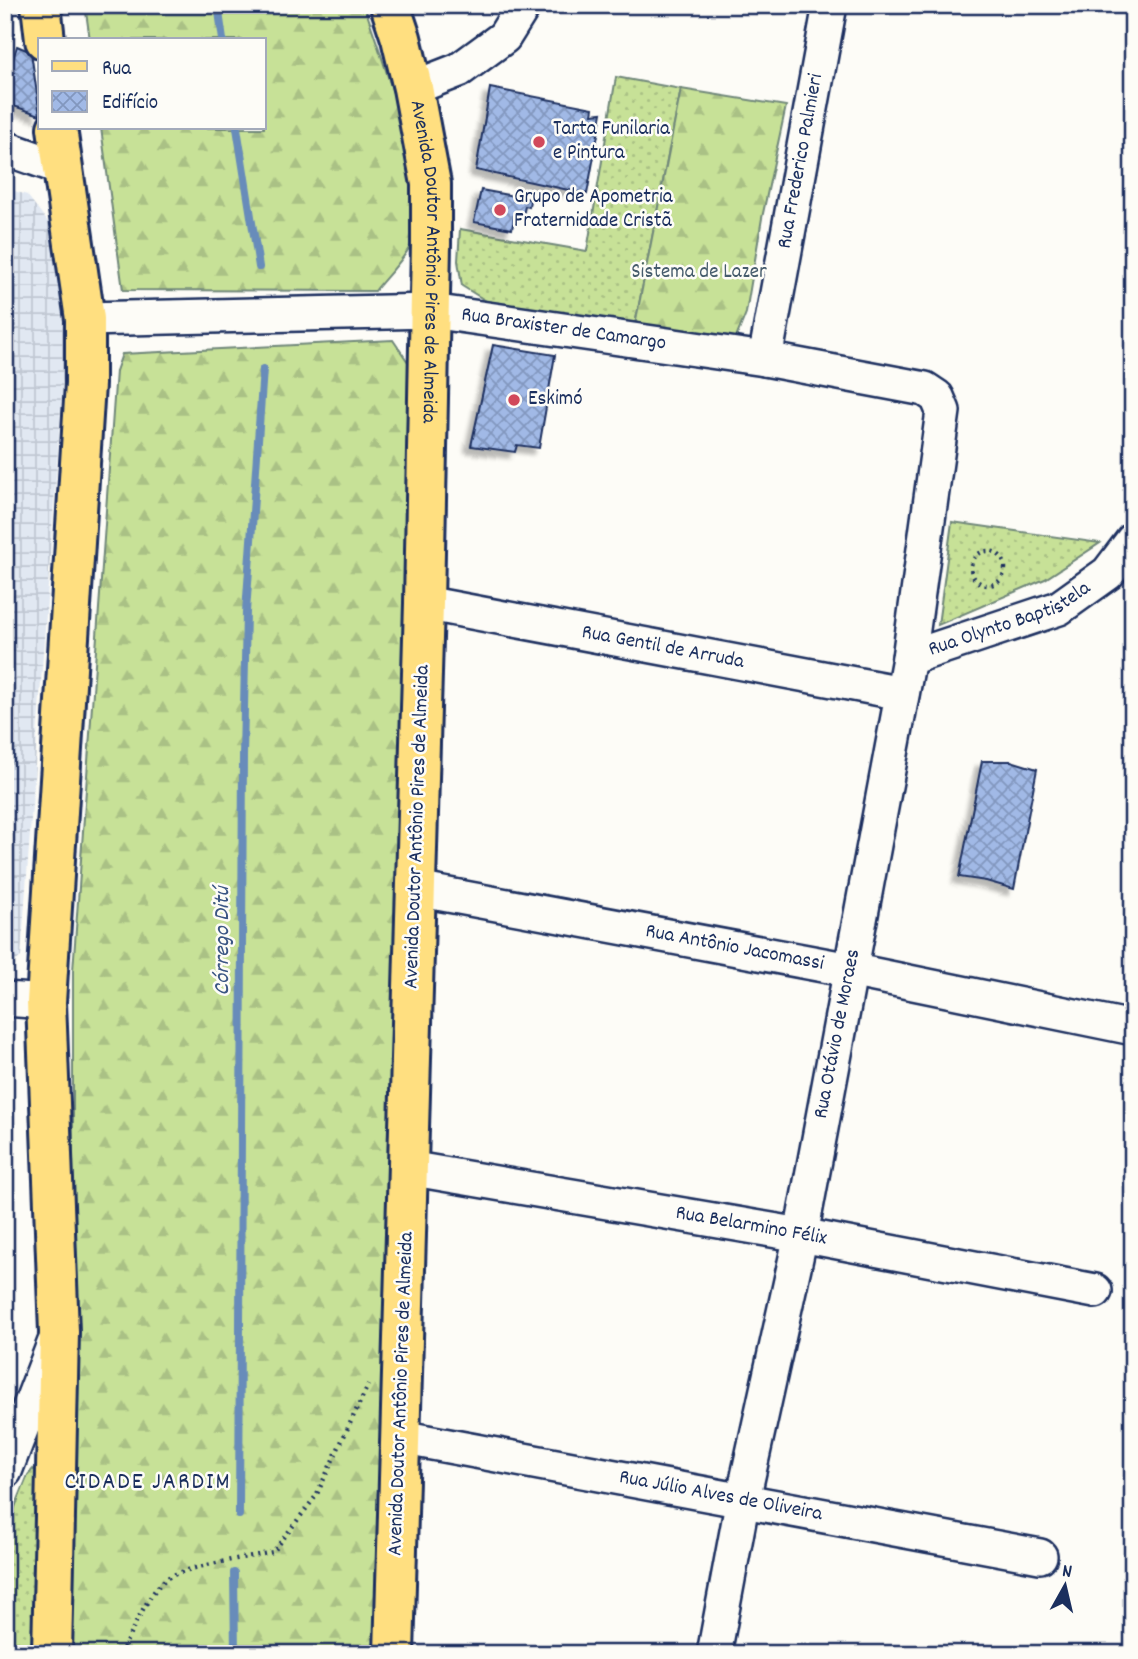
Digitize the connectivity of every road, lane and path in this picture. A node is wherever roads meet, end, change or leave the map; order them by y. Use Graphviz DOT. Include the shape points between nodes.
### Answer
graph roads {
  1 [pos="41,5"];
  2 [pos="390,5"];
  3 [pos="524,5"];
  4 [pos="830,5"];
  5 [pos="45,38"];
  6 [pos="412,88"];
  7 [pos="57,130"];
  8 [pos="5,148"];
  9 [pos="62,168"];
  10 [pos="431,311"];
  11 [pos="85,319"];
  12 [pos="765,359"];
  13 [pos="943,411"];
  14 [pos="1133,540"];
  15 [pos="988,585"];
  16 [pos="424,603"];
  17 [pos="909,658"];
  18 [pos="902,693"];
  19 [pos="416,889"];
  20 [pos="850,970"];
  21 [pos="5,999"];
  22 [pos="46,1002"];
  23 [pos="1133,1028"];
  24 [pos="408,1168"];
  25 [pos="801,1235"];
  26 [pos="1095,1291"];
  27 [pos="59,1332"];
  28 [pos="403,1342"];
  29 [pos="400,1437"];
  30 [pos="5,1471"];
  31 [pos="743,1499"];
  32 [pos="1041,1556"];
  33 [pos="52,1654"];
  34 [pos="120,1654"];
  35 [pos="394,1654"];
  36 [pos="714,1654"];
  1 -- 5 [label="main road"];
  2 -- 6 [label="main road, Avenida Doutor Antônio Pires de Almeida"];
  3 -- 6 [label="street" via="505,37 459,70"];
  4 -- 12 [label="street, Rua Frederico Palmieri"];
  6 -- 10 [label="main road, Avenida Doutor Antônio Pires de Almeida" via="431,184"];
  7 -- 9 [label="main road"];
  8 -- 9 [label="street"];
  9 -- 11 [label="main road"];
  10 -- 11 [label="street, Rua Braxister de Camargo"];
  10 -- 12 [label="street, Rua Braxister de Camargo"];
  10 -- 16 [label="main road, Avenida Doutor Antônio Pires de Almeida"];
  11 -- 22 [label="main road" via="85,384"];
  12 -- 13 [label="street, Rua Braxister de Camargo" via="925,388 937,397"];
  13 -- 17 [label="street, Rua Otávio de Moraes"];
  14 -- 17 [label="street, Rua Olynto Baptistela" via="1108,573 1059,608"];
  15 -- 15 [label="path" via="971,573 974,558 984,551 1001,556 1005,567 1002,578"];
  16 -- 18 [label="street, Rua Gentil de Arruda"];
  16 -- 19 [label="main road, Avenida Doutor Antônio Pires de Almeida"];
  17 -- 18 [label="street, Rua Otávio de Moraes"];
  18 -- 20 [label="street, Rua Otávio de Moraes"];
  19 -- 20 [label="street, Rua Antônio Jacomassi"];
  19 -- 24 [label="main road, Avenida Doutor Antônio Pires de Almeida"];
  20 -- 23 [label="street, Rua Antônio Jacomassi"];
  20 -- 25 [label="street, Rua Otávio de Moraes"];
  21 -- 22 [label="street"];
  22 -- 27 [label="main road"];
  24 -- 25 [label="street, Rua Belarmino Félix"];
  24 -- 28 [label="main road, Avenida Doutor Antônio Pires de Almeida"];
  25 -- 26 [label="street, Rua Belarmino Félix"];
  25 -- 31 [label="street, Rua Otávio de Moraes"];
  27 -- 30 [label="street"];
  27 -- 33 [label="main road"];
  28 -- 29 [label="main road, Avenida Doutor Antônio Pires de Almeida"];
  28 -- 34 [label="path" via="378,1361 316,1496 273,1552 166,1579 149,1599"];
  29 -- 31 [label="street, Rua Júlio Alves de Oliveira"];
  29 -- 35 [label="main road, Avenida Doutor Antônio Pires de Almeida"];
  31 -- 32 [label="street, Rua Júlio Alves de Oliveira"];
  31 -- 36 [label="street, Rua Otávio de Moraes"];
}
